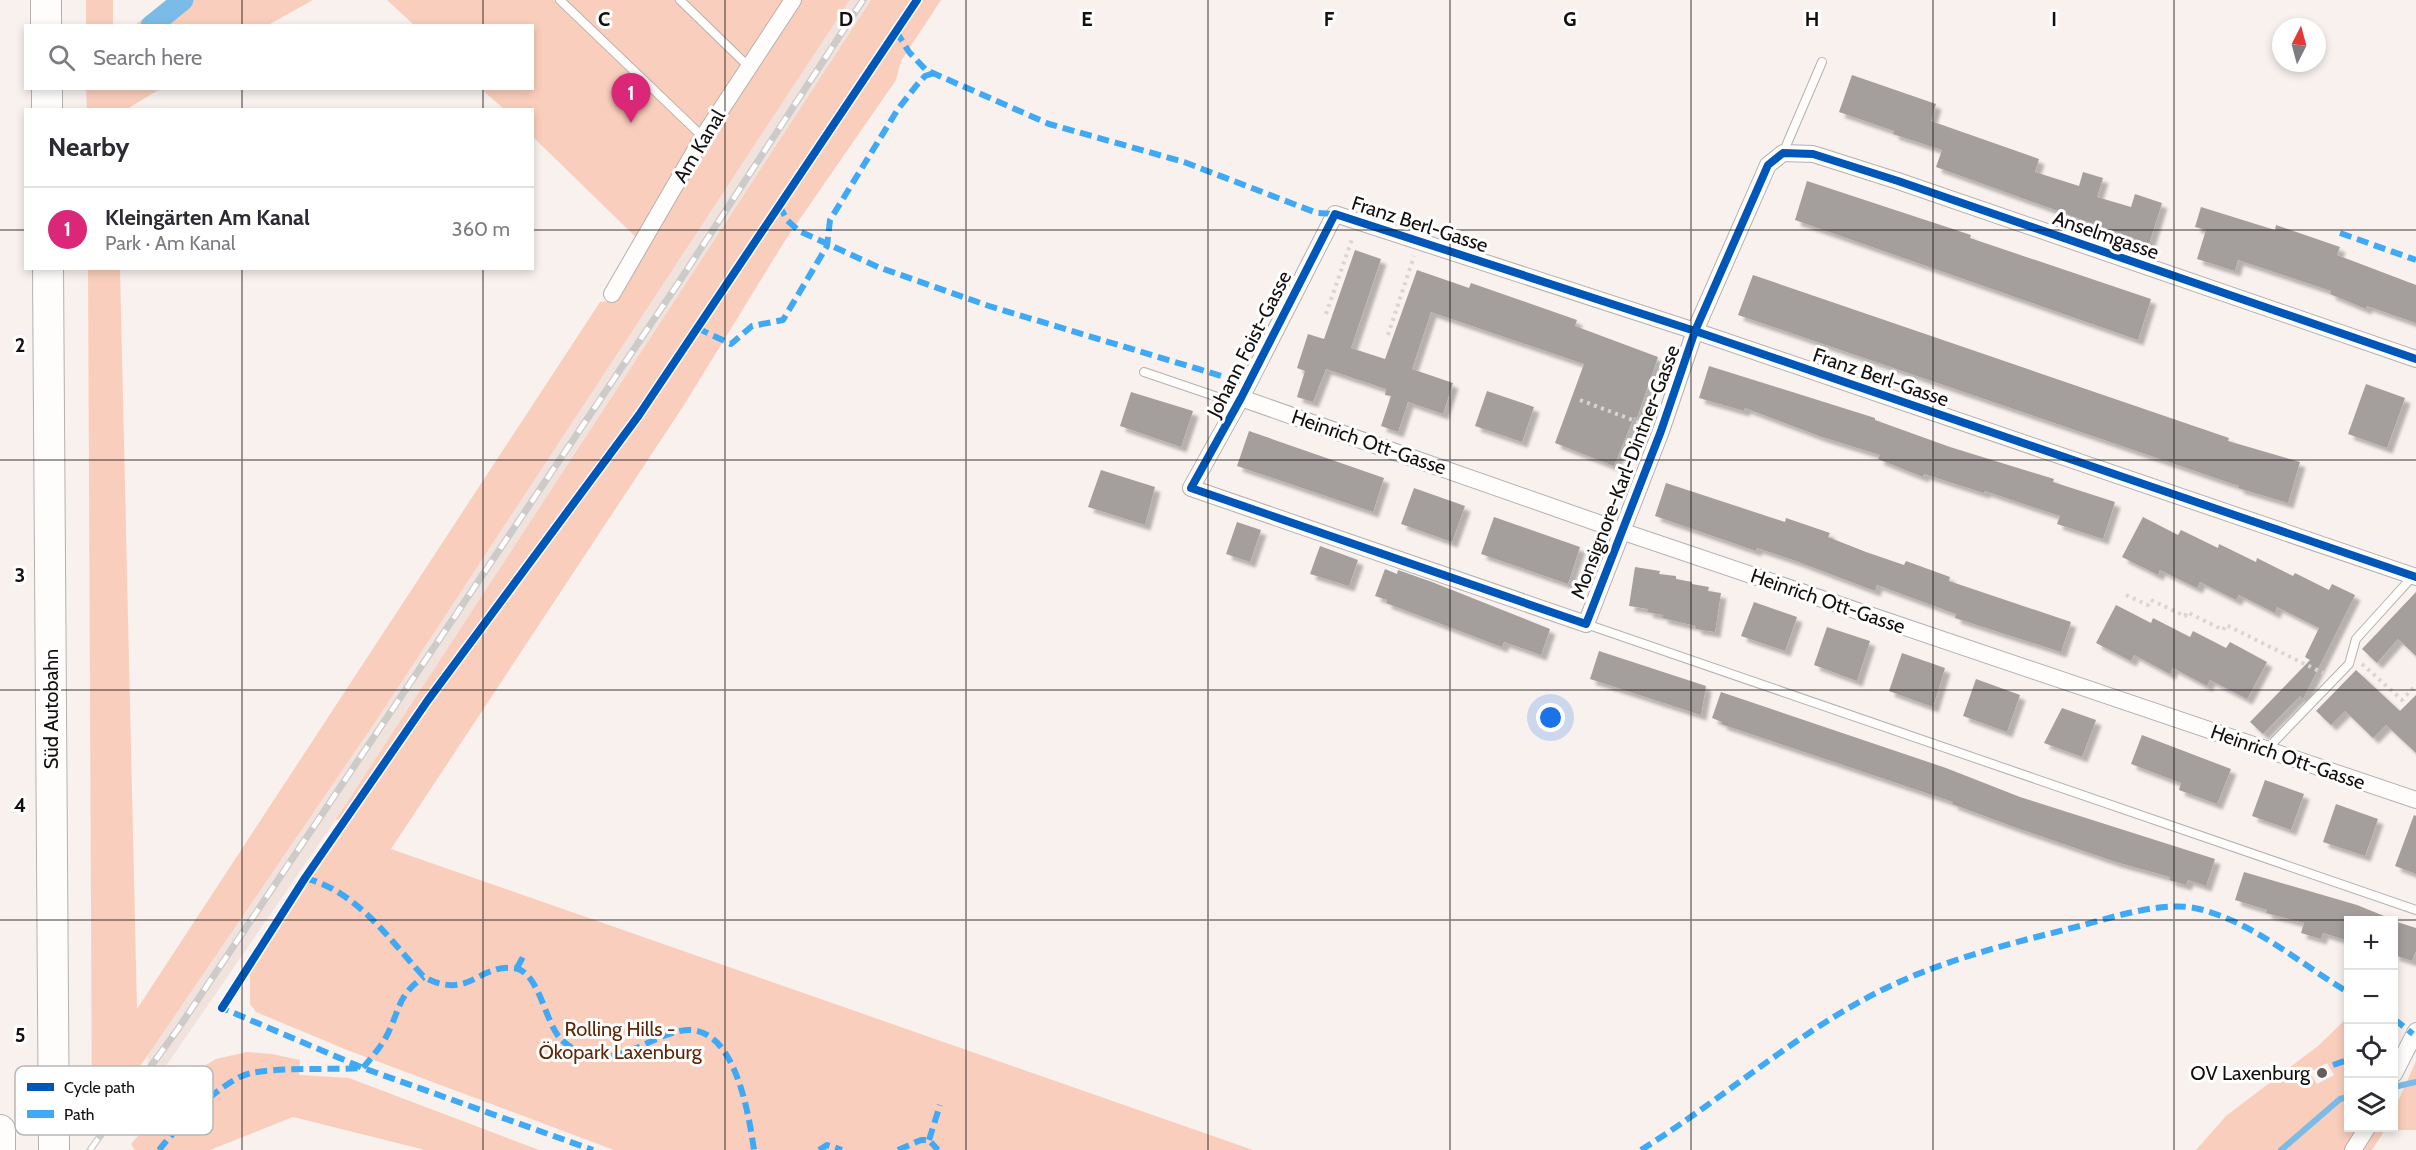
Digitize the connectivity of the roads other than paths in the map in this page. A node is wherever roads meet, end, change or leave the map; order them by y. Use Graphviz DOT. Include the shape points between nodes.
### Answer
graph roads {
  1 [pos="46,0"];
  2 [pos="560,0"];
  3 [pos="680,0"];
  4 [pos="793,0"];
  5 [pos="46,24"];
  6 [pos="1822,62"];
  7 [pos="749,67"];
  8 [pos="46,90"];
  9 [pos="47,108"];
  10 [pos="703,137"];
  11 [pos="1783,153"];
  12 [pos="1335,214"];
  13 [pos="48,270"];
  14 [pos="612,294"];
  15 [pos="1695,332"];
  16 [pos="2416,359"];
  17 [pos="1144,372"];
  18 [pos="1240,401"];
  19 [pos="1191,488"];
  20 [pos="1621,531"];
  21 [pos="2414,576"];
  22 [pos="1586,624"];
  23 [pos="2267,749"];
  24 [pos="2416,800"];
  25 [pos="2416,910"];
  26 [pos="2416,1031"];
  27 [pos="53,1066"];
  28 [pos="2398,1066"];
  29 [pos="0,1130"];
  30 [pos="2364,1132"];
  31 [pos="54,1135"];
  32 [pos="0,1150"];
  33 [pos="54,1150"];
  34 [pos="2353,1150"];
  1 -- 5 [label="highway"];
  2 -- 10 [label="lane"];
  3 -- 7 [label="lane"];
  4 -- 7 [label="street, Am Kanal"];
  6 -- 11 [label="lane"];
  7 -- 10 [label="street, Am Kanal"];
  8 -- 9 [label="highway"];
  10 -- 14 [label="street, Am Kanal"];
  11 -- 15 [label="street, Monsignore-Karl-Dintner-Gasse" via="1768,165"];
  11 -- 16 [label="street, Anselmgasse" via="1812,154 1898,181"];
  12 -- 15 [label="street, Franz Berl-Gasse"];
  12 -- 18 [label="street, Johann Foist-Gasse"];
  13 -- 27 [label="highway, Süd Autobahn"];
  15 -- 20 [label="street, Monsignore-Karl-Dintner-Gasse"];
  15 -- 21 [label="street, Franz Berl-Gasse"];
  17 -- 18 [label="lane"];
  18 -- 19 [label="street, Johann Foist-Gasse"];
  18 -- 20 [label="street, Heinrich Ott-Gasse"];
  19 -- 22 [label="street, Monsignore-Karl-Dintner-Gasse"];
  20 -- 22 [label="street, Monsignore-Karl-Dintner-Gasse"];
  20 -- 23 [label="street, Heinrich Ott-Gasse"];
  21 -- 23 [label="lane" via="2356,639 2349,664"];
  22 -- 25 [label="lane"];
  23 -- 24 [label="street, Heinrich Ott-Gasse"];
  26 -- 28 [label="street"];
  29 -- 32 [label="highway"];
  30 -- 34 [label="street"];
  31 -- 33 [label="highway, Süd Autobahn"];
}
